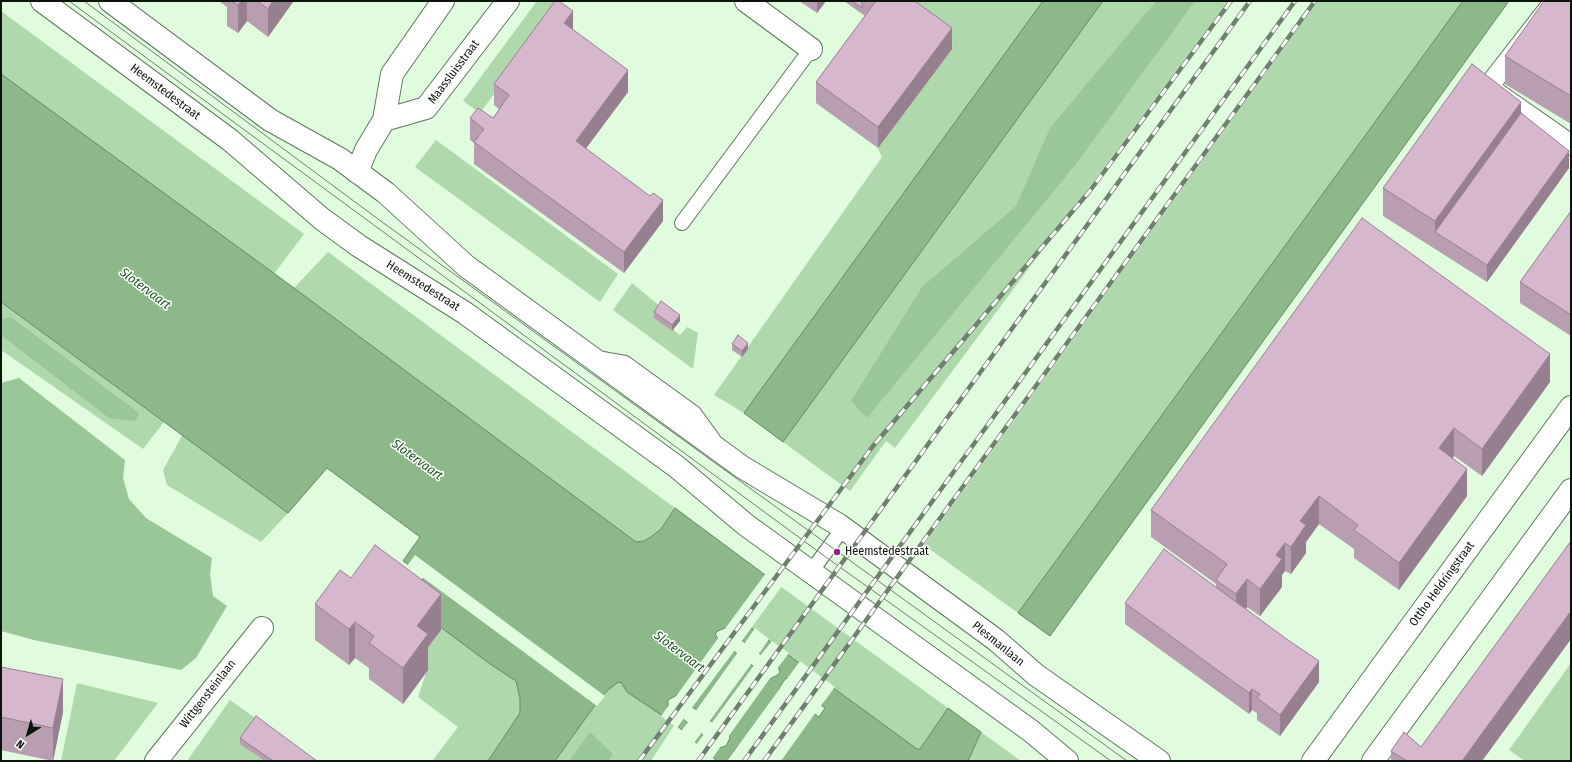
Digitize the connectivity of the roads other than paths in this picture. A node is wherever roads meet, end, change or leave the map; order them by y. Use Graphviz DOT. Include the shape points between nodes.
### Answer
graph roads {
  1 [pos="42,1"];
  2 [pos="110,1"];
  3 [pos="443,1"];
  4 [pos="508,1"];
  5 [pos="746,1"];
  6 [pos="1555,1"];
  7 [pos="811,49"];
  8 [pos="384,120"];
  9 [pos="1571,145"];
  10 [pos="357,172"];
  11 [pos="682,223"];
  12 [pos="1571,407"];
  13 [pos="1571,490"];
  14 [pos="841,527"];
  15 [pos="809,570"];
  16 [pos="262,628"];
  17 [pos="156,761"];
  18 [pos="1067,761"];
  19 [pos="1159,761"];
  20 [pos="1313,761"];
  21 [pos="1373,761"];
  1 -- 15 [label="street, Heemstedestraat" via="230,140 322,219 359,246 465,313 677,467 746,525"];
  2 -- 10 [label="street" via="270,120 340,158"];
  3 -- 8 [label="street" via="392,74"];
  4 -- 8 [label="street, Maassluisstraat" via="426,108"];
  5 -- 7 [label="street"];
  6 -- 9 [label="street" via="1488,87"];
  7 -- 11 [label="lane"];
  8 -- 10 [label="street" via="366,150"];
  10 -- 14 [label="street" via="386,193 466,266 742,466"];
  12 -- 20 [label="street, Ottho Heldringstraat"];
  13 -- 21 [label="street"];
  14 -- 15 [label="lane"];
  14 -- 19 [label="street, Plesmanlaan" via="996,640 1036,675"];
  15 -- 18 [label="street" via="1031,731"];
  16 -- 17 [label="street, Wittgensteinlaan"];
}
